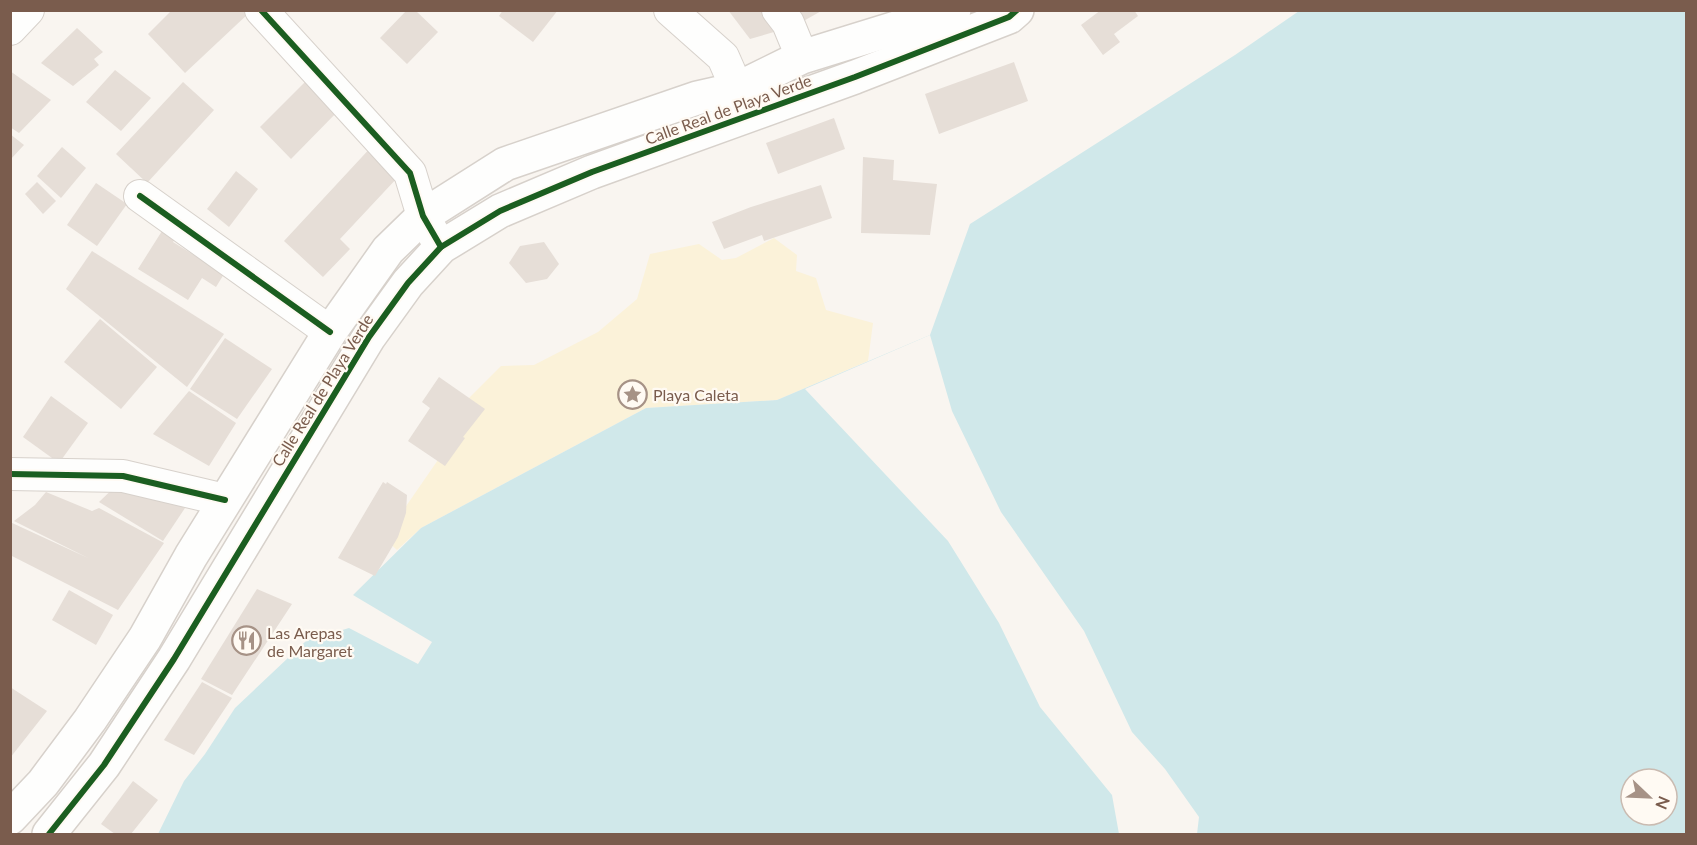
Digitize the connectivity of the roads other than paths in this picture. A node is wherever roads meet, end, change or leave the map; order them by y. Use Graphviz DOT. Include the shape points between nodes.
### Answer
graph roads {
  1 [pos="28,10"];
  2 [pos="261,10"];
  3 [pos="670,10"];
  4 [pos="778,10"];
  5 [pos="954,10"];
  6 [pos="1017,10"];
  7 [pos="10,29"];
  8 [pos="802,57"];
  9 [pos="740,103"];
  10 [pos="140,196"];
  11 [pos="423,216"];
  12 [pos="441,247"];
  13 [pos="330,332"];
  14 [pos="10,474"];
  15 [pos="225,500"];
  16 [pos="10,818"];
  17 [pos="49,834"];
  1 -- 7 [label="street"];
  2 -- 11 [label="street" via="410,173"];
  3 -- 9 [label="street" via="723,57"];
  4 -- 8 [label="street"];
  5 -- 8 [label="street, Calle Real de Playa Verde"];
  6 -- 9 [label="street, Calle Real de Playa Verde" via="855,77"];
  8 -- 9 [label="street, Calle Real de Playa Verde"];
  9 -- 11 [label="street, Calle Real de Playa Verde" via="697,98 505,164"];
  9 -- 12 [label="street, Calle Real de Playa Verde" via="500,211"];
  10 -- 13 [label="street"];
  11 -- 12 [label="street"];
  11 -- 13 [label="street, Calle Real de Playa Verde" via="388,250"];
  12 -- 17 [label="street, Calle Real de Playa Verde" via="408,283 369,337 174,659 104,765"];
  13 -- 15 [label="street, Calle Real de Playa Verde"];
  14 -- 15 [label="street" via="123,477"];
  15 -- 16 [label="street, Calle Real de Playa Verde" via="145,638 90,720 43,783"];
}
